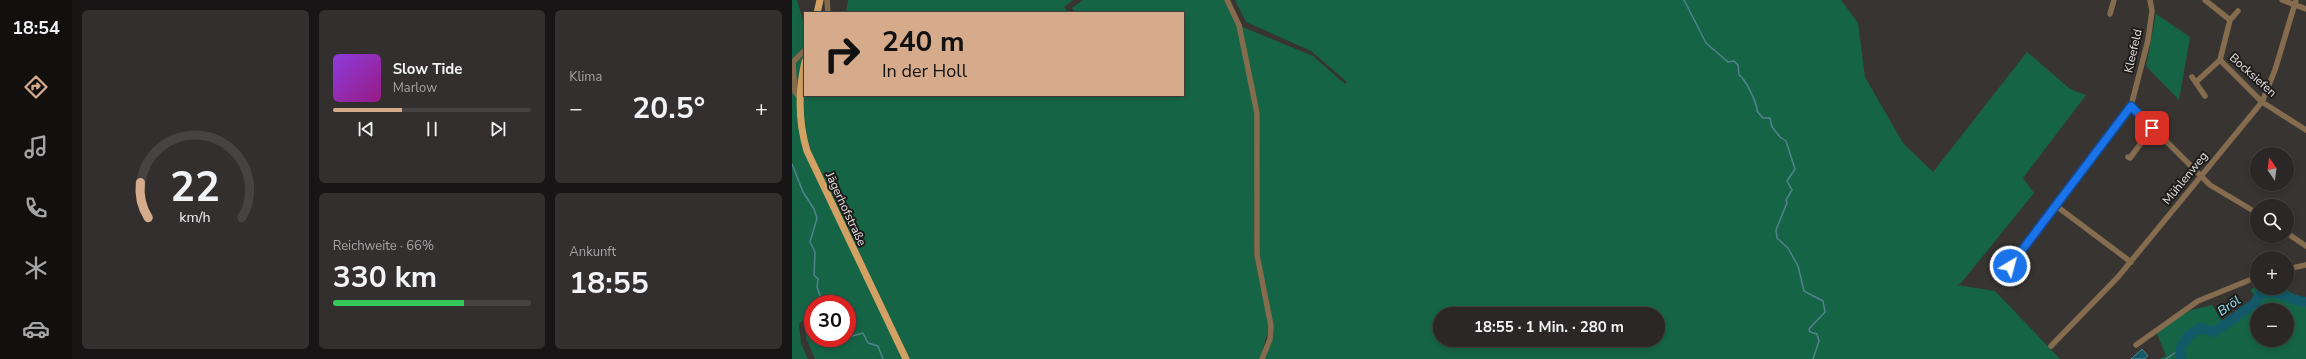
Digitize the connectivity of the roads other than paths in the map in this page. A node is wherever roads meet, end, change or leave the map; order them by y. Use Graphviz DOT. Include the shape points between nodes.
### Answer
graph roads {
  1 [pos="820,0"];
  2 [pos="827,0"];
  3 [pos="1228,0"];
  4 [pos="2114,0"];
  5 [pos="2150,0"];
  6 [pos="2205,0"];
  7 [pos="2282,0"];
  8 [pos="2295,3"];
  9 [pos="2306,9"];
  10 [pos="2238,11"];
  11 [pos="817,12"];
  12 [pos="828,12"];
  13 [pos="2110,14"];
  14 [pos="2230,20"];
  15 [pos="804,51"];
  16 [pos="2220,60"];
  17 [pos="793,63"];
  18 [pos="804,68"];
  19 [pos="2205,96"];
  20 [pos="800,98"];
  21 [pos="2262,102"];
  22 [pos="2131,106"];
  23 [pos="2152,128"];
  24 [pos="2306,130"];
  25 [pos="2128,157"];
  26 [pos="2201,176"];
  27 [pos="2055,206"];
  28 [pos="2250,209"];
  29 [pos="2294,239"];
  30 [pos="2306,246"];
  31 [pos="2130,262"];
  32 [pos="2306,265"];
  33 [pos="2010,266"];
  34 [pos="2294,268"];
  35 [pos="2250,280"];
  36 [pos="2136,345"];
  37 [pos="2050,346"];
  38 [pos="906,359"];
  39 [pos="1262,359"];
  1 -- 11 [label="main road"];
  2 -- 12 [label="street"];
  3 -- 39 [label="street" via="1239,25 1257,113 1257,255 1271,326 1270,339"];
  4 -- 13 [label="street"];
  5 -- 22 [label="street, Kleefeld" via="2152,11 2148,40"];
  6 -- 14 [label="street"];
  7 -- 8 [label="street"];
  8 -- 9 [label="street"];
  8 -- 21 [label="street, Mühlenweg" via="2275,70"];
  10 -- 14 [label="street, Bocksiefen"];
  14 -- 16 [label="street, Bocksiefen"];
  15 -- 17 [label="street"];
  16 -- 19 [label="street" via="2194,80"];
  16 -- 21 [label="street, Bocksiefen"];
  17 -- 20 [label="street" via="795,92"];
  18 -- 20 [label="main road, Jägerhofstraße"];
  20 -- 38 [label="main road, Jägerhofstraße" via="799,114 807,151"];
  21 -- 24 [label="street, Bocksiefen"];
  21 -- 26 [label="street, Mühlenweg"];
  22 -- 23 [label="street"];
  22 -- 27 [label="street"];
  23 -- 25 [label="street" via="2130,158"];
  23 -- 26 [label="street"];
  26 -- 28 [label="street"];
  26 -- 31 [label="street, Mühlenweg"];
  27 -- 31 [label="street"];
  27 -- 33 [label="street"];
  29 -- 30 [label="street"];
  31 -- 37 [label="street, Mühlenweg"];
  32 -- 34 [label="street"];
  35 -- 36 [label="street" via="2198,301"];
}
